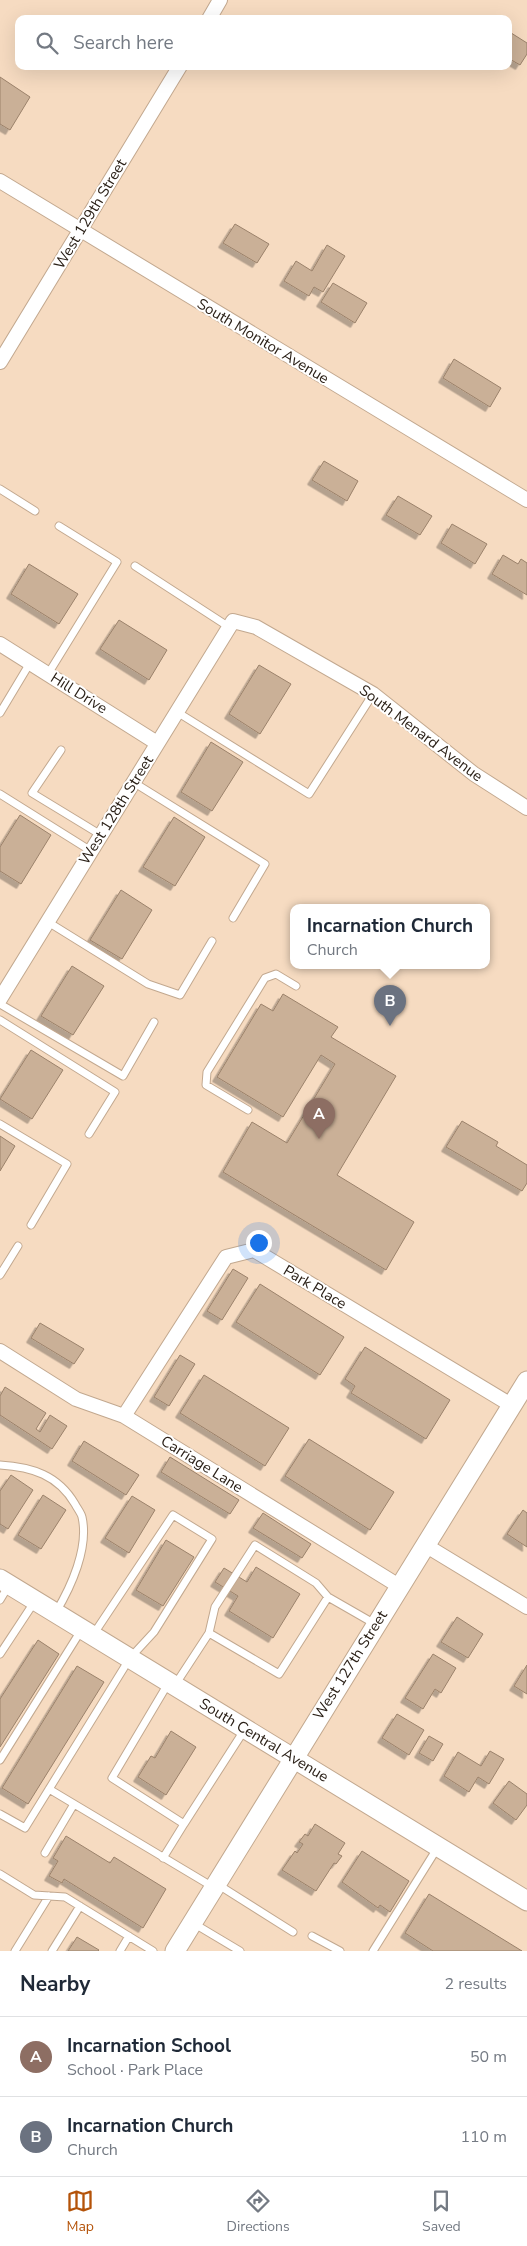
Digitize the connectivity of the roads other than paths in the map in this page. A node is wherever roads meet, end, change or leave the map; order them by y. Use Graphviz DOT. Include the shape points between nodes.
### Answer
graph roads {
  1 [pos="220,0"];
  2 [pos="211,15"];
  3 [pos="178,70"];
  4 [pos="0,181"];
  5 [pos="79,230"];
  6 [pos="0,362"];
  7 [pos="0,489"];
  8 [pos="527,500"];
  9 [pos="35,511"];
  10 [pos="58,526"];
  11 [pos="136,566"];
  12 [pos="231,624"];
  13 [pos="0,644"];
  14 [pos="30,663"];
  15 [pos="48,674"];
  16 [pos="373,694"];
  17 [pos="177,712"];
  18 [pos="0,713"];
  19 [pos="158,743"];
  20 [pos="61,750"];
  21 [pos="133,782"];
  22 [pos="0,794"];
  23 [pos="527,808"];
  24 [pos="101,835"];
  25 [pos="91,851"];
  26 [pos="232,918"];
  27 [pos="48,922"];
  28 [pos="212,941"];
  29 [pos="296,986"];
  30 [pos="2,991"];
  31 [pos="0,1004"];
  32 [pos="0,1020"];
  33 [pos="154,1022"];
  34 [pos="248,1110"];
  35 [pos="0,1124"];
  36 [pos="89,1134"];
  37 [pos="32,1225"];
  38 [pos="18,1246"];
  39 [pos="0,1275"];
  40 [pos="0,1351"];
  41 [pos="527,1381"];
  42 [pos="512,1406"];
  43 [pos="124,1416"];
  44 [pos="0,1465"];
  45 [pos="425,1544"];
  46 [pos="400,1586"];
  47 [pos="3,1588"];
  48 [pos="328,1597"];
  49 [pos="36,1600"];
  50 [pos="527,1607"];
  51 [pos="55,1612"];
  52 [pos="375,1625"];
  53 [pos="87,1632"];
  54 [pos="209,1632"];
  55 [pos="0,1654"];
  56 [pos="130,1658"];
  57 [pos="172,1684"];
  58 [pos="245,1729"];
  59 [pos="293,1758"];
  60 [pos="0,1760"];
  61 [pos="49,1789"];
  62 [pos="74,1804"];
  63 [pos="0,1814"];
  64 [pos="184,1824"];
  65 [pos="438,1846"];
  66 [pos="45,1853"];
  67 [pos="164,1858"];
  68 [pos="0,1874"];
  69 [pos="214,1885"];
  70 [pos="49,1896"];
  71 [pos="527,1901"];
  72 [pos="80,1906"];
  73 [pos="192,1922"];
  74 [pos="293,1932"];
  75 [pos="129,1936"];
  76 [pos="312,1936"];
  77 [pos="16,1951"];
  78 [pos="52,1951"];
  79 [pos="120,1951"];
  80 [pos="152,1951"];
  81 [pos="175,1951"];
  82 [pos="240,1951"];
  83 [pos="340,1951"];
  84 [pos="373,1951"];
  1 -- 2 [label="street"];
  3 -- 5 [label="street, West 129th Street"];
  4 -- 5 [label="street, South Monitor Avenue"];
  5 -- 6 [label="street, West 129th Street"];
  5 -- 8 [label="street, South Monitor Avenue"];
  7 -- 9 [label="lane"];
  10 -- 15 [label="lane" via="117,562"];
  11 -- 12 [label="lane"];
  12 -- 16 [label="street, South Menard Avenue" via="256,627"];
  12 -- 17 [label="street, West 128th Street"];
  13 -- 14 [label="street, Hill Drive"];
  14 -- 15 [label="street, Hill Drive"];
  14 -- 18 [label="lane"];
  15 -- 19 [label="street, Hill Drive"];
  16 -- 17 [label="lane" via="309,794"];
  16 -- 23 [label="street, South Menard Avenue" via="474,774"];
  17 -- 19 [label="street, West 128th Street"];
  19 -- 21 [label="street, West 128th Street"];
  20 -- 24 [label="lane" via="32,793"];
  21 -- 24 [label="street, West 128th Street"];
  21 -- 26 [label="lane" via="265,864"];
  22 -- 25 [label="lane"];
  24 -- 25 [label="street, West 128th Street"];
  25 -- 27 [label="street, West 128th Street"];
  27 -- 28 [label="lane" via="148,984 180,995"];
  27 -- 30 [label="street, West 128th Street"];
  29 -- 34 [label="lane" via="276,974 265,978 207,1072 206,1084"];
  31 -- 33 [label="lane" via="123,1076"];
  32 -- 36 [label="lane" via="115,1092"];
  35 -- 37 [label="lane" via="67,1164"];
  38 -- 39 [label="lane"];
  40 -- 43 [label="street, Carriage Lane" via="76,1399"];
  41 -- 42 [label="main road, West 127th Street"];
  42 -- 43 [label="street, Park Place" via="254,1250 226,1257"];
  42 -- 45 [label="main road, West 127th Street"];
  43 -- 46 [label="street, Carriage Lane"];
  44 -- 51 [label="lane" via="24,1467 49,1477 69,1494 82,1517 78,1569"];
  45 -- 46 [label="main road, West 127th Street"];
  45 -- 50 [label="street"];
  46 -- 52 [label="main road, West 127th Street"];
  47 -- 49 [label="main road, South Central Avenue"];
  48 -- 52 [label="lane"];
  48 -- 54 [label="lane" via="279,1674"];
  48 -- 54 [label="lane" via="316,1582 255,1545 215,1607"];
  49 -- 51 [label="main road, South Central Avenue"];
  49 -- 55 [label="lane"];
  51 -- 53 [label="main road, South Central Avenue"];
  52 -- 59 [label="main road, West 127th Street"];
  53 -- 56 [label="main road, South Central Avenue"];
  53 -- 56 [label="lane" via="173,1515 212,1539 154,1632"];
  53 -- 60 [label="lane"];
  54 -- 57 [label="lane"];
  56 -- 57 [label="main road, South Central Avenue"];
  56 -- 61 [label="lane"];
  57 -- 58 [label="main road, South Central Avenue"];
  57 -- 64 [label="lane" via="112,1778"];
  58 -- 59 [label="main road, South Central Avenue"];
  58 -- 64 [label="lane"];
  59 -- 65 [label="main road, South Central Avenue"];
  59 -- 69 [label="main road, West 127th Street"];
  61 -- 62 [label="lane"];
  61 -- 63 [label="lane" via="25,1828"];
  62 -- 66 [label="lane"];
  62 -- 67 [label="lane"];
  64 -- 67 [label="lane"];
  65 -- 71 [label="main road, South Central Avenue"];
  65 -- 84 [label="lane"];
  67 -- 69 [label="lane"];
  68 -- 70 [label="lane" via="34,1894"];
  69 -- 73 [label="main road, West 127th Street"];
  69 -- 74 [label="lane"];
  70 -- 72 [label="lane" via="65,1896"];
  70 -- 77 [label="lane"];
  72 -- 75 [label="lane"];
  72 -- 78 [label="lane"];
  73 -- 81 [label="main road, West 127th Street"];
  73 -- 82 [label="lane"];
  75 -- 79 [label="lane"];
  75 -- 80 [label="lane"];
  76 -- 83 [label="lane"];
}
